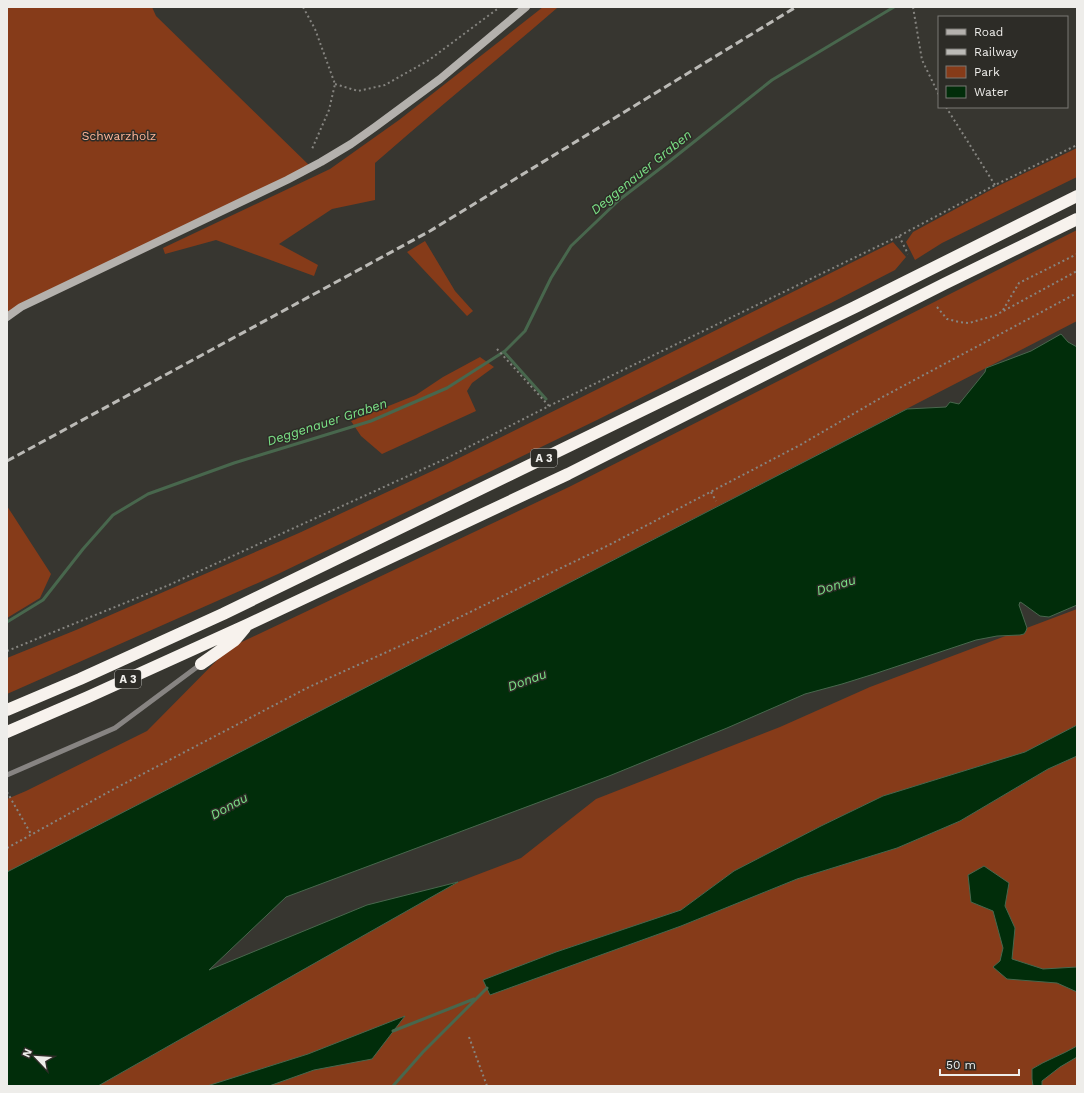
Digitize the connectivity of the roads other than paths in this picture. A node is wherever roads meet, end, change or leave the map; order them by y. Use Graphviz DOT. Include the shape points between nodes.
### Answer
graph roads {
  1 [pos="526,7"];
  2 [pos="1077,196"];
  3 [pos="1077,219"];
  4 [pos="7,317"];
  5 [pos="249,624"];
  6 [pos="201,664"];
  7 [pos="7,710"];
  8 [pos="7,732"];
  9 [pos="7,775"];
  1 -- 4 [label="main road" via="440,79 351,144 321,162 21,307"];
  2 -- 7 [label="highway, A 3" via="855,307 223,614"];
  3 -- 5 [label="highway, A 3" via="568,474"];
  5 -- 6 [label="highway" via="235,640"];
  5 -- 8 [label="highway, A 3"];
  6 -- 9 [label="lane" via="115,728"];
}
